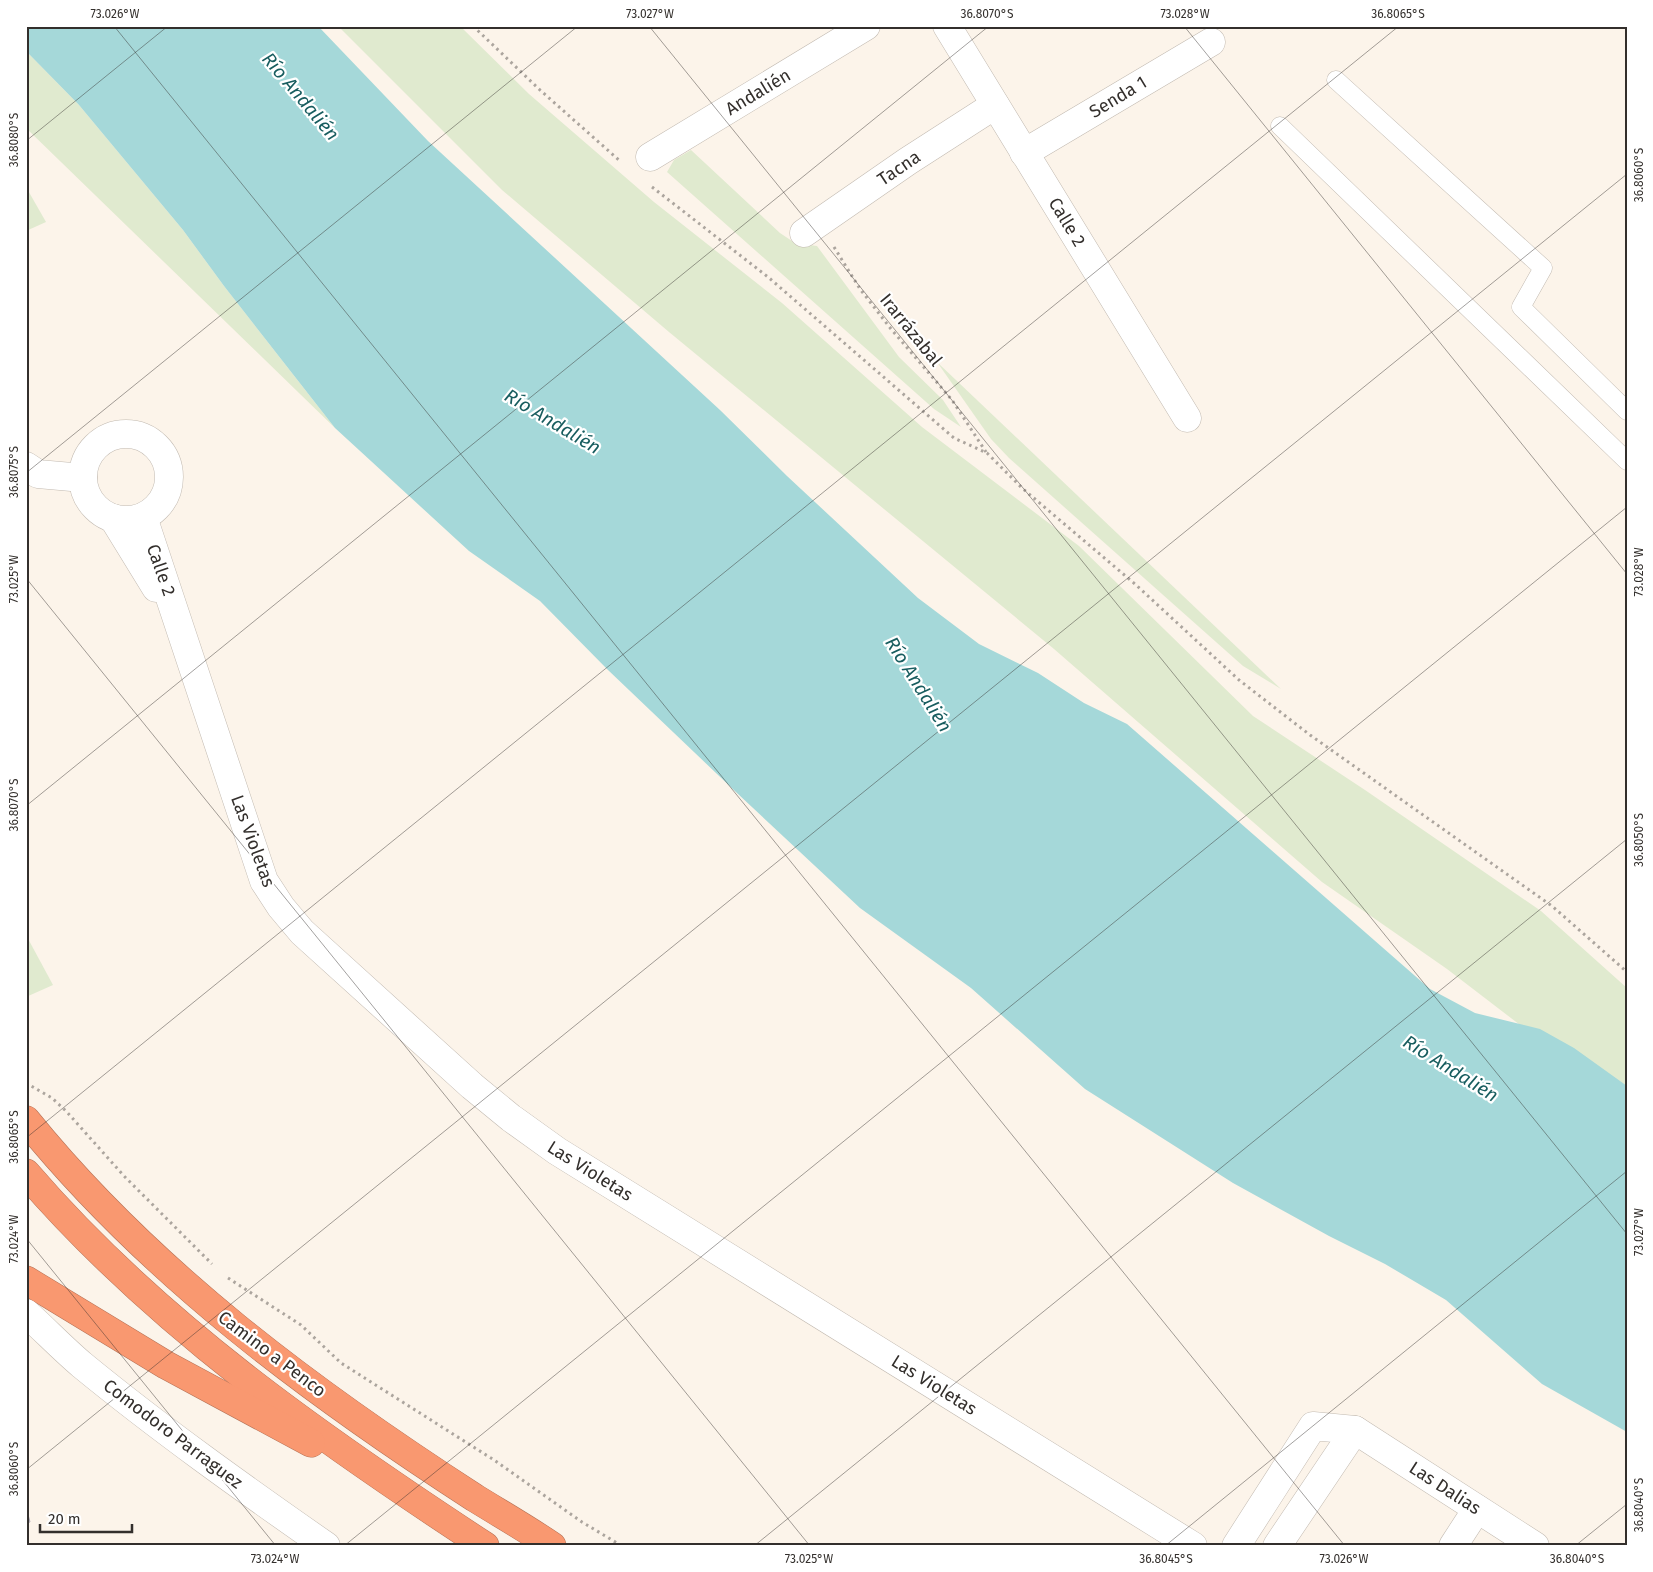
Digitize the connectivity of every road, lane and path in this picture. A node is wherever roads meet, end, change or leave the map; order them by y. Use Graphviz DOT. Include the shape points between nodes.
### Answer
graph roads {
  1 [pos="473,26"];
  2 [pos="866,26"];
  3 [pos="947,26"];
  4 [pos="1211,42"];
  5 [pos="1336,80"];
  6 [pos="995,104"];
  7 [pos="1280,126"];
  8 [pos="1024,153"];
  9 [pos="624,164"];
  10 [pos="648,170"];
  11 [pos="812,228"];
  12 [pos="1627,411"];
  13 [pos="1187,418"];
  14 [pos="987,453"];
  15 [pos="1627,461"];
  16 [pos="26,466"];
  17 [pos="83,478"];
  18 [pos="143,517"];
  19 [pos="113,518"];
  20 [pos="179,623"];
  21 [pos="1627,972"];
  22 [pos="26,1083"];
  23 [pos="26,1120"];
  24 [pos="26,1174"];
  25 [pos="214,1266"];
  26 [pos="226,1277"];
  27 [pos="26,1280"];
  28 [pos="26,1313"];
  29 [pos="1355,1430"];
  30 [pos="386,1480"];
  31 [pos="1477,1508"];
  32 [pos="551,1544"];
  33 [pos="326,1546"];
  34 [pos="485,1546"];
  35 [pos="622,1546"];
  36 [pos="1193,1546"];
  37 [pos="1236,1546"];
  38 [pos="1277,1546"];
  39 [pos="1453,1546"];
  40 [pos="1535,1546"];
  1 -- 9 [label="path"];
  2 -- 10 [label="street, Andalién"];
  3 -- 6 [label="street, Calle 2"];
  4 -- 8 [label="street, Senda 1"];
  5 -- 12 [label="lane" via="1543,268 1521,308"];
  6 -- 8 [label="street, Calle 2"];
  6 -- 11 [label="street, Tacna"];
  7 -- 15 [label="lane"];
  8 -- 13 [label="street, Calle 2"];
  10 -- 14 [label="path" via="954,438"];
  11 -- 14 [label="path, Irarrázabal" via="952,400"];
  14 -- 21 [label="path" via="1022,488 1136,584 1239,680 1310,735 1552,906"];
  16 -- 17 [label="street" via="38,474"];
  17 -- 18 [label="street" via="86,461 105,438 124,433 139,435 155,444 165,455 170,470 169,489 162,502"];
  17 -- 19 [label="street" via="86,493 94,506"];
  18 -- 19 [label="street"];
  18 -- 20 [label="street, Calle 2"];
  19 -- 20 [label="street"];
  20 -- 36 [label="street, Las Violetas" via="264,881 281,907 309,939 472,1086 557,1151"];
  22 -- 25 [label="path" via="52,1098 66,1111 124,1176"];
  23 -- 32 [label="highway, Camino a Penco" via="59,1161 105,1209 212,1308 398,1446"];
  24 -- 30 [label="highway, Camino a Penco" via="131,1281 184,1328 311,1427"];
  26 -- 35 [label="path" via="301,1325 341,1363"];
  27 -- 30 [label="highway" via="166,1365"];
  28 -- 33 [label="street, Comodoro Parraguez" via="81,1364 154,1422"];
  29 -- 31 [label="street, Las Dalias"];
  29 -- 37 [label="street" via="1314,1426"];
  29 -- 38 [label="street"];
  30 -- 34 [label="highway, Camino a Penco"];
  31 -- 39 [label="street"];
  31 -- 40 [label="street, Las Dalias"];
}
